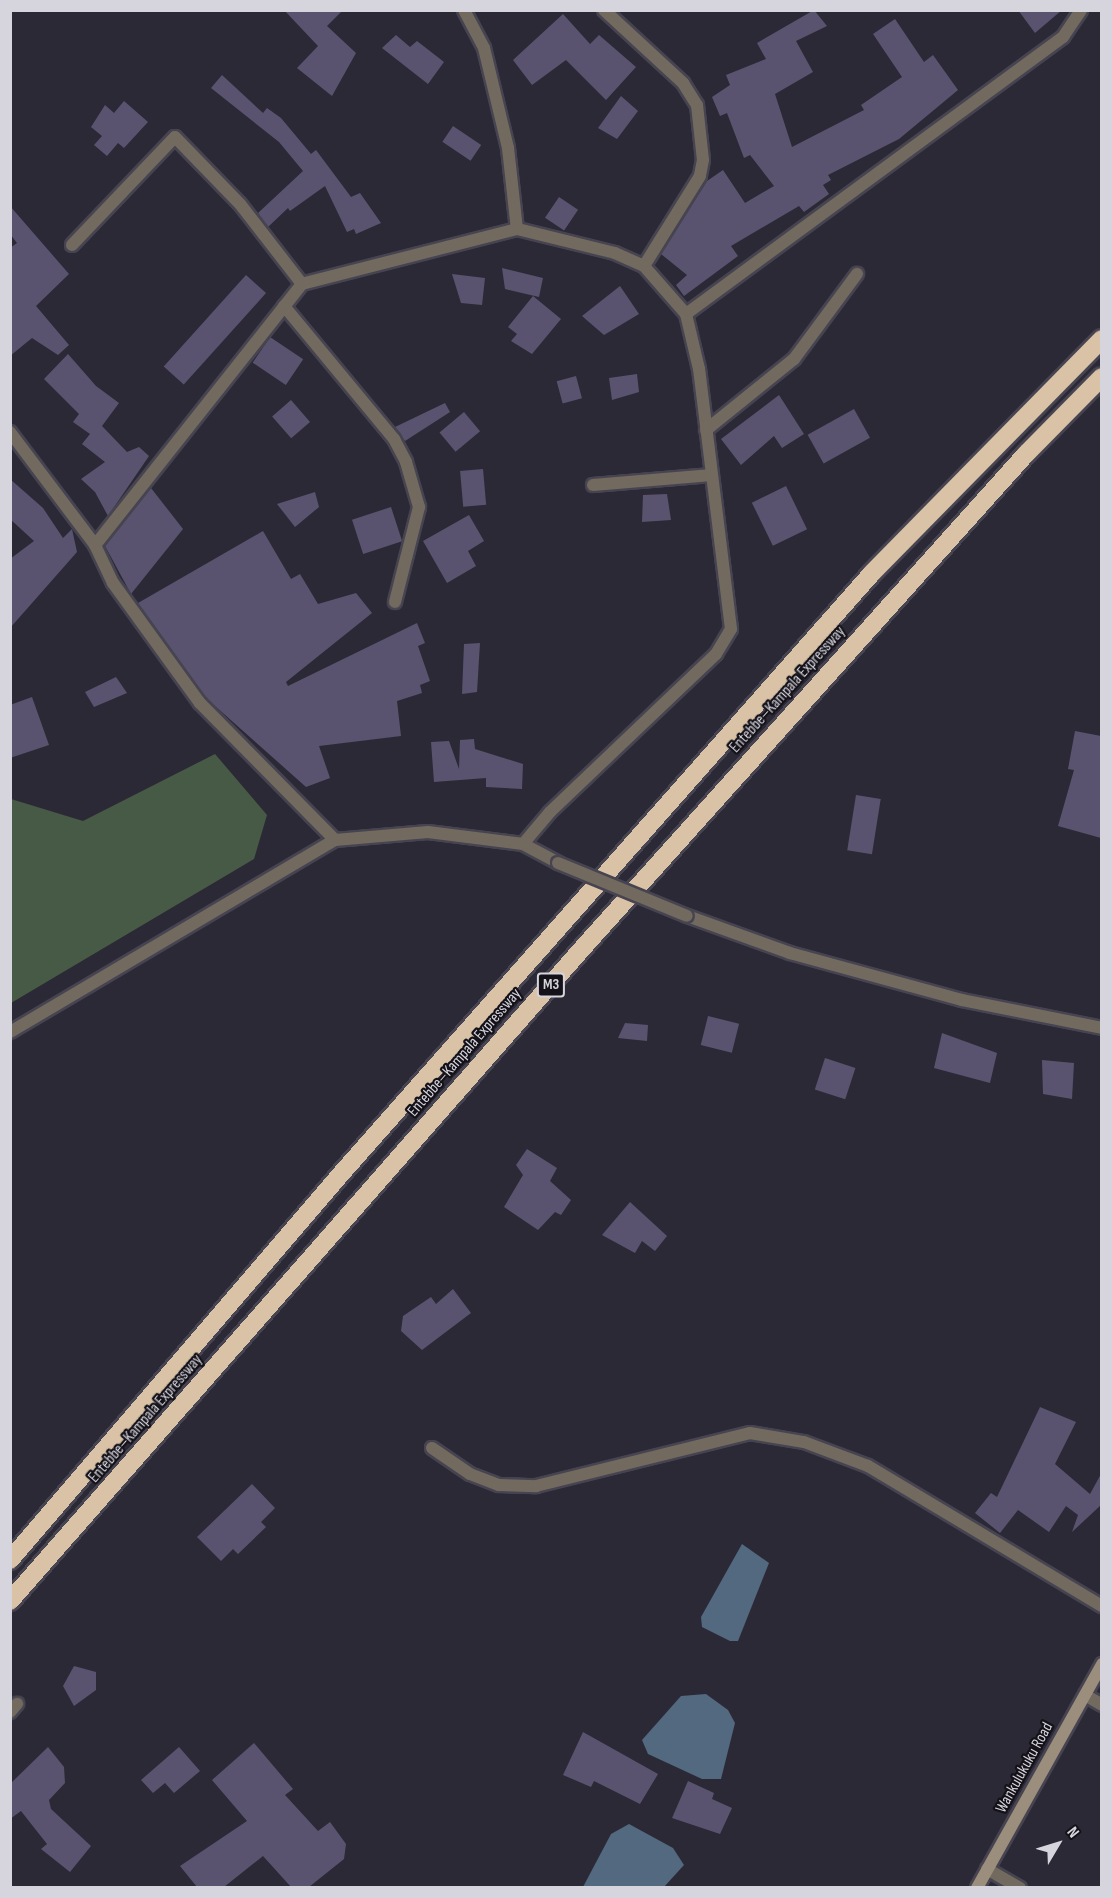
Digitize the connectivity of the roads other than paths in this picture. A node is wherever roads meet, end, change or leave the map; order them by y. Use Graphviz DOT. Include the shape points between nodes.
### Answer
graph roads {
  1 [pos="464,10"];
  2 [pos="604,10"];
  3 [pos="1081,10"];
  4 [pos="517,229"];
  5 [pos="72,245"];
  6 [pos="644,266"];
  7 [pos="856,274"];
  8 [pos="302,284"];
  9 [pos="284,306"];
  10 [pos="686,314"];
  11 [pos="1101,339"];
  12 [pos="1101,377"];
  13 [pos="706,430"];
  14 [pos="10,432"];
  15 [pos="712,475"];
  16 [pos="593,485"];
  17 [pos="95,545"];
  18 [pos="395,602"];
  19 [pos="335,840"];
  20 [pos="523,844"];
  21 [pos="1101,1028"];
  22 [pos="10,1032"];
  23 [pos="432,1448"];
  24 [pos="10,1560"];
  25 [pos="10,1601"];
  26 [pos="1101,1606"];
  27 [pos="1101,1665"];
  28 [pos="1085,1695"];
  29 [pos="1101,1705"];
  30 [pos="987,1869"];
  31 [pos="977,1887"];
  32 [pos="1020,1887"];
  1 -- 4 [label="street" via="484,48 508,148"];
  2 -- 6 [label="street" via="683,84 697,105 703,160 700,176"];
  3 -- 10 [label="street" via="1063,37"];
  4 -- 6 [label="street" via="615,253"];
  4 -- 8 [label="street"];
  5 -- 8 [label="street" via="175,137 240,204"];
  6 -- 10 [label="street"];
  7 -- 13 [label="street" via="794,359"];
  8 -- 9 [label="street"];
  9 -- 17 [label="street"];
  9 -- 18 [label="street" via="394,438 406,462 419,507"];
  10 -- 13 [label="street"];
  11 -- 24 [label="highway, Entebbe–Kampala Expressway / M3" via="872,573 340,1174"];
  12 -- 25 [label="highway, Entebbe–Kampala Expressway / M3" via="1026,454 588,942"];
  13 -- 15 [label="street"];
  14 -- 17 [label="street"];
  15 -- 16 [label="street"];
  15 -- 20 [label="street" via="731,629 728,640 550,812"];
  17 -- 19 [label="street" via="114,583 200,703"];
  19 -- 20 [label="street" via="428,832"];
  19 -- 22 [label="street"];
  20 -- 21 [label="street, bridge" via="687,916 790,953 962,1000"];
  23 -- 26 [label="street" via="490,1482 536,1486 750,1433 804,1442 868,1466"];
  27 -- 28 [label="main road, Wankulukuku Road"];
  28 -- 29 [label="street"];
  28 -- 30 [label="main road, Wankulukuku Road"];
  30 -- 31 [label="main road, Wankulukuku Road"];
  30 -- 32 [label="street"];
}
